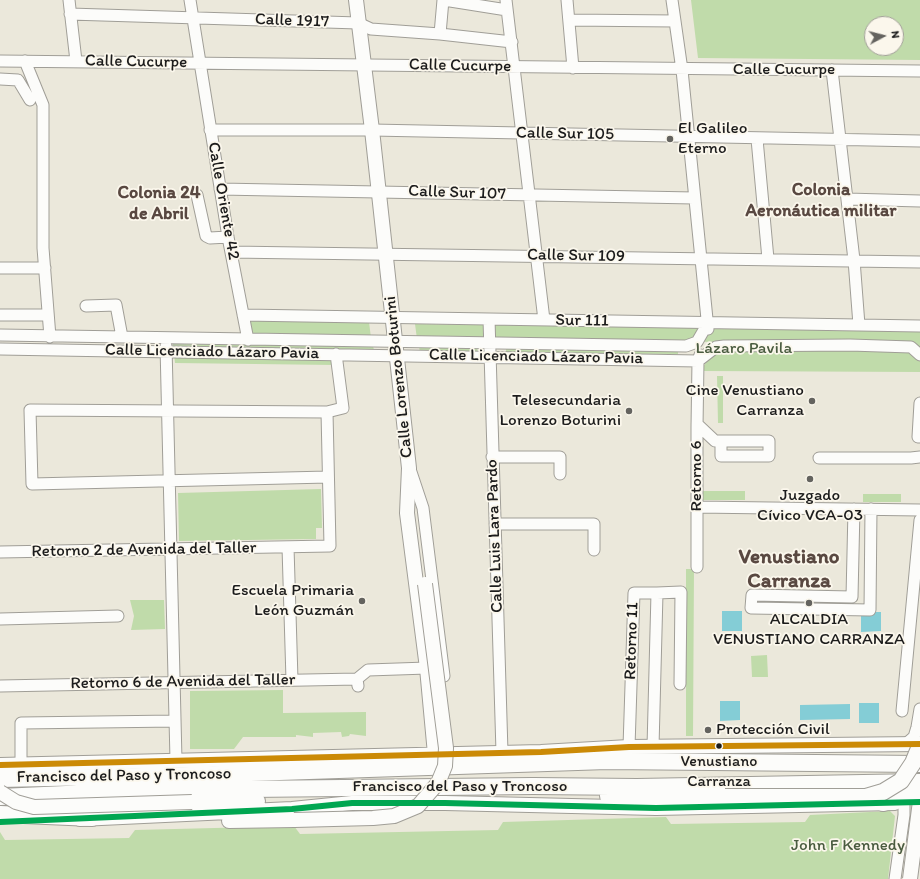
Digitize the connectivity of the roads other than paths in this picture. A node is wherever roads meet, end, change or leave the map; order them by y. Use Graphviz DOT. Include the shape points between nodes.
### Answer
graph roads {
  1 [pos="69,0"];
  2 [pos="190,0"];
  3 [pos="356,0"];
  4 [pos="443,0"];
  5 [pos="567,0"];
  6 [pos="672,0"];
  7 [pos="506,5"];
  8 [pos="70,14"];
  9 [pos="193,18"];
  10 [pos="569,20"];
  11 [pos="675,21"];
  12 [pos="358,23"];
  13 [pos="440,34"];
  14 [pos="512,42"];
  15 [pos="0,60"];
  16 [pos="26,61"];
  17 [pos="76,61"];
  18 [pos="200,63"];
  19 [pos="363,65"];
  20 [pos="515,67"];
  21 [pos="573,68"];
  22 [pos="682,70"];
  23 [pos="832,70"];
  24 [pos="920,71"];
  25 [pos="0,79"];
  26 [pos="30,100"];
  27 [pos="210,130"];
  28 [pos="372,130"];
  29 [pos="522,133"];
  30 [pos="688,136"];
  31 [pos="757,139"];
  32 [pos="840,140"];
  33 [pos="920,141"];
  34 [pos="220,189"];
  35 [pos="378,191"];
  36 [pos="197,195"];
  37 [pos="528,196"];
  38 [pos="694,198"];
  39 [pos="847,199"];
  40 [pos="920,201"];
  41 [pos="228,236"];
  42 [pos="231,252"];
  43 [pos="386,254"];
  44 [pos="536,255"];
  45 [pos="768,259"];
  46 [pos="702,260"];
  47 [pos="854,260"];
  48 [pos="920,262"];
  49 [pos="0,268"];
  50 [pos="45,268"];
  51 [pos="86,306"];
  52 [pos="243,315"];
  53 [pos="0,316"];
  54 [pos="48,316"];
  55 [pos="393,317"];
  56 [pos="488,319"];
  57 [pos="544,320"];
  58 [pos="708,323"];
  59 [pos="859,324"];
  60 [pos="920,326"];
  61 [pos="0,335"];
  62 [pos="50,336"];
  63 [pos="122,337"];
  64 [pos="166,337"];
  65 [pos="248,340"];
  66 [pos="489,343"];
  67 [pos="396,348"];
  68 [pos="0,349"];
  69 [pos="166,352"];
  70 [pos="336,354"];
  71 [pos="920,355"];
  72 [pos="490,356"];
  73 [pos="698,361"];
  74 [pos="920,403"];
  75 [pos="167,410"];
  76 [pos="327,412"];
  77 [pos="697,424"];
  78 [pos="920,437"];
  79 [pos="721,441"];
  80 [pos="492,457"];
  81 [pos="920,457"];
  82 [pos="819,458"];
  83 [pos="410,468"];
  84 [pos="560,474"];
  85 [pos="328,477"];
  86 [pos="169,481"];
  87 [pos="697,507"];
  88 [pos="854,509"];
  89 [pos="871,509"];
  90 [pos="920,510"];
  91 [pos="920,520"];
  92 [pos="495,524"];
  93 [pos="288,547"];
  94 [pos="171,549"];
  95 [pos="594,550"];
  96 [pos="0,552"];
  97 [pos="697,567"];
  98 [pos="657,592"];
  99 [pos="118,616"];
  100 [pos="0,620"];
  101 [pos="427,668"];
  102 [pos="292,680"];
  103 [pos="174,683"];
  104 [pos="680,684"];
  105 [pos="0,686"];
  106 [pos="920,709"];
  107 [pos="902,711"];
  108 [pos="175,721"];
  109 [pos="452,740"];
  110 [pos="916,744"];
  111 [pos="629,747"];
  112 [pos="653,747"];
  113 [pos="569,751"];
  114 [pos="502,752"];
  115 [pos="435,754"];
  116 [pos="176,760"];
  117 [pos="607,761"];
  118 [pos="22,764"];
  119 [pos="920,764"];
  120 [pos="0,765"];
  121 [pos="0,780"];
  122 [pos="920,782"];
  123 [pos="533,786"];
  124 [pos="0,792"];
  125 [pos="920,793"];
  126 [pos="0,798"];
  127 [pos="904,802"];
  128 [pos="920,802"];
  129 [pos="352,803"];
  130 [pos="883,803"];
  131 [pos="0,814"];
  132 [pos="140,815"];
  133 [pos="92,818"];
  134 [pos="0,822"];
  135 [pos="920,840"];
  136 [pos="899,850"];
  137 [pos="895,879"];
  138 [pos="910,879"];
  1 -- 8 [label="street"];
  2 -- 9 [label="street, Calle Oriente 42"];
  3 -- 12 [label="main road, Calle Lorenzo Boturini"];
  4 -- 7 [label="street"];
  4 -- 13 [label="street"];
  5 -- 10 [label="street"];
  6 -- 11 [label="street, Retorno 6"];
  7 -- 14 [label="street"];
  8 -- 9 [label="street, Calle 1917"];
  8 -- 17 [label="street"];
  9 -- 12 [label="street, Calle 1917"];
  9 -- 18 [label="street, Calle Oriente 42"];
  10 -- 11 [label="street"];
  10 -- 21 [label="street"];
  11 -- 22 [label="street, Retorno 6"];
  12 -- 13 [label="street, Calle 1917" via="371,30"];
  12 -- 19 [label="main road, Calle Lorenzo Boturini"];
  13 -- 14 [label="street, Calle 1917"];
  14 -- 20 [label="street"];
  15 -- 16 [label="street, Calle Cucurpe"];
  16 -- 17 [label="street, Calle Cucurpe"];
  16 -- 50 [label="street" via="43,105"];
  17 -- 18 [label="street, Calle Cucurpe"];
  18 -- 19 [label="street, Calle Cucurpe"];
  18 -- 27 [label="street, Calle Oriente 42"];
  19 -- 20 [label="street, Calle Cucurpe"];
  19 -- 28 [label="main road, Calle Lorenzo Boturini"];
  20 -- 21 [label="street, Calle Cucurpe"];
  20 -- 29 [label="street"];
  21 -- 22 [label="street, Calle Cucurpe"];
  22 -- 23 [label="street, Calle Cucurpe"];
  22 -- 30 [label="street, Retorno 6"];
  23 -- 24 [label="street, Calle Cucurpe"];
  23 -- 32 [label="street"];
  25 -- 26 [label="street" via="18,80"];
  27 -- 28 [label="street, Calle Sur 105"];
  27 -- 34 [label="street, Calle Oriente 42"];
  28 -- 29 [label="street, Calle Sur 105"];
  28 -- 35 [label="main road, Calle Lorenzo Boturini"];
  29 -- 30 [label="street, Calle Sur 105"];
  29 -- 37 [label="street"];
  30 -- 31 [label="street, Calle Sur 105"];
  30 -- 38 [label="street, Retorno 6"];
  31 -- 32 [label="street, Calle Sur 105"];
  31 -- 45 [label="street"];
  32 -- 33 [label="street, Calle Sur 105"];
  32 -- 39 [label="street"];
  34 -- 35 [label="street, Calle Sur 107"];
  34 -- 41 [label="street, Calle Oriente 42"];
  35 -- 37 [label="street, Calle Sur 107"];
  35 -- 43 [label="main road, Calle Lorenzo Boturini"];
  36 -- 41 [label="street" via="206,236"];
  37 -- 38 [label="street, Calle Sur 107"];
  37 -- 44 [label="street"];
  38 -- 46 [label="street, Retorno 6"];
  39 -- 40 [label="street"];
  39 -- 47 [label="street"];
  41 -- 42 [label="street, Calle Oriente 42"];
  42 -- 43 [label="street, Calle Sur 109"];
  42 -- 52 [label="street, Calle Oriente 42"];
  43 -- 44 [label="street, Calle Sur 109"];
  43 -- 55 [label="main road, Calle Lorenzo Boturini"];
  44 -- 46 [label="street, Calle Sur 109"];
  44 -- 57 [label="street"];
  45 -- 46 [label="street, Calle Sur 109"];
  45 -- 47 [label="street, Calle Sur 109"];
  46 -- 58 [label="street, Retorno 6"];
  47 -- 48 [label="street, Calle Sur 109"];
  47 -- 59 [label="street"];
  49 -- 50 [label="street"];
  50 -- 54 [label="street"];
  51 -- 63 [label="street" via="116,305"];
  52 -- 55 [label="street, Sur 111"];
  52 -- 65 [label="street, Calle Oriente 42"];
  53 -- 54 [label="street"];
  54 -- 62 [label="street"];
  55 -- 56 [label="street, Sur 111"];
  55 -- 67 [label="main road, Calle Lorenzo Boturini"];
  56 -- 57 [label="street, Sur 111"];
  56 -- 66 [label="street, Calle Luis Lara Pardo"];
  57 -- 58 [label="street, Sur 111"];
  58 -- 59 [label="street, Sur 111"];
  58 -- 66 [label="street, Calle Licenciado Lázaro Pavia" via="697,342 686,346"];
  58 -- 73 [label="street, Retorno 6" via="708,334"];
  59 -- 60 [label="street, Sur 111"];
  61 -- 62 [label="street, Calle Licenciado Lázaro Pavia"];
  62 -- 63 [label="street, Calle Licenciado Lázaro Pavia"];
  63 -- 64 [label="street, Calle Licenciado Lázaro Pavia"];
  64 -- 65 [label="street, Calle Licenciado Lázaro Pavia"];
  64 -- 69 [label="street"];
  65 -- 67 [label="street, Calle Licenciado Lázaro Pavia"];
  66 -- 67 [label="street, Calle Licenciado Lázaro Pavia"];
  66 -- 72 [label="street, Calle Luis Lara Pardo"];
  67 -- 70 [label="street, Calle Licenciado Lázaro Pavia"];
  67 -- 72 [label="street, Calle Licenciado Lázaro Pavia"];
  67 -- 83 [label="main road, Calle Lorenzo Boturini"];
  68 -- 69 [label="street, Calle Licenciado Lázaro Pavia"];
  69 -- 70 [label="street, Calle Licenciado Lázaro Pavia"];
  69 -- 75 [label="street"];
  70 -- 76 [label="street" via="343,408"];
  71 -- 73 [label="street" via="911,347 724,346 716,348"];
  72 -- 73 [label="street, Calle Licenciado Lázaro Pavia"];
  72 -- 80 [label="street, Calle Luis Lara Pardo"];
  73 -- 77 [label="street, Retorno 6"];
  74 -- 78 [label="street"];
  75 -- 76 [label="street"];
  75 -- 86 [label="street"];
  75 -- 86 [label="street" via="30,410 32,484"];
  76 -- 85 [label="street"];
  77 -- 79 [label="street" via="715,440"];
  77 -- 87 [label="street, Retorno 6"];
  80 -- 84 [label="street" via="560,457"];
  80 -- 92 [label="street, Calle Luis Lara Pardo"];
  81 -- 82 [label="street"];
  83 -- 101 [label="main road, Calle Lorenzo Boturini" via="407,513"];
  83 -- 109 [label="street" via="423,508"];
  83 -- 132 [label="main road, bridge" via="446,748 445,766 438,783 418,806 394,816 164,822"];
  85 -- 86 [label="street"];
  85 -- 93 [label="street, Retorno 2 de Avenida del Taller" via="330,546"];
  86 -- 94 [label="street"];
  87 -- 88 [label="street"];
  87 -- 97 [label="street, Retorno 6"];
  88 -- 89 [label="street"];
  88 -- 89 [label="street" via="852,597 752,595 751,608 870,610"];
  89 -- 90 [label="street"];
  91 -- 107 [label="street"];
  92 -- 95 [label="street" via="594,524"];
  92 -- 114 [label="street, Calle Luis Lara Pardo"];
  93 -- 94 [label="street, Retorno 2 de Avenida del Taller"];
  93 -- 102 [label="street"];
  94 -- 96 [label="street, Retorno 2 de Avenida del Taller"];
  94 -- 103 [label="street"];
  98 -- 104 [label="street" via="681,592"];
  98 -- 111 [label="street, Retorno 11" via="634,593"];
  98 -- 112 [label="street, Retorno 11"];
  99 -- 100 [label="street"];
  101 -- 102 [label="street, Retorno 6 de Avenida del Taller" via="368,670 358,682"];
  101 -- 115 [label="main road, Calle Lorenzo Boturini"];
  102 -- 103 [label="street, Retorno 6 de Avenida del Taller"];
  103 -- 105 [label="street, Retorno 6 de Avenida del Taller"];
  103 -- 108 [label="street"];
  106 -- 110 [label="street" via="914,737"];
  108 -- 116 [label="street"];
  108 -- 118 [label="street" via="21,723"];
  110 -- 112 [label="main road, Francisco del Paso y Troncoso"];
  110 -- 123 [label="highway, bridge" via="913,763 902,781 883,792 866,796 637,799"];
  111 -- 112 [label="main road, Francisco del Paso y Troncoso"];
  111 -- 113 [label="main road, Francisco del Paso y Troncoso"];
  113 -- 114 [label="main road, Francisco del Paso y Troncoso"];
  113 -- 117 [label="highway" via="597,756"];
  114 -- 115 [label="main road, Francisco del Paso y Troncoso"];
  115 -- 116 [label="main road, Francisco del Paso y Troncoso"];
  116 -- 118 [label="main road, Francisco del Paso y Troncoso"];
  117 -- 119 [label="highway, Francisco del Paso y Troncoso"];
  117 -- 121 [label="highway, Francisco del Paso y Troncoso"];
  118 -- 120 [label="main road, Francisco del Paso y Troncoso"];
  122 -- 123 [label="highway, Francisco del Paso y Troncoso" via="637,787"];
  123 -- 126 [label="highway, Francisco del Paso y Troncoso" via="154,790"];
  124 -- 129 [label="main road, bridge" via="16,802 34,808 294,800"];
  125 -- 130 [label="highway"];
  127 -- 128 [label="main road, Francisco del Paso y Troncoso"];
  127 -- 130 [label="main road, Francisco del Paso y Troncoso"];
  127 -- 136 [label="street"];
  128 -- 138 [label="main road, bridge"];
  129 -- 130 [label="main road, Francisco del Paso y Troncoso" via="656,808"];
  129 -- 132 [label="main road, Francisco del Paso y Troncoso" via="292,809"];
  131 -- 133 [label="highway"];
  132 -- 133 [label="main road, Francisco del Paso y Troncoso"];
  133 -- 134 [label="main road, Francisco del Paso y Troncoso"];
  135 -- 136 [label="street"];
  136 -- 137 [label="street"];
}
